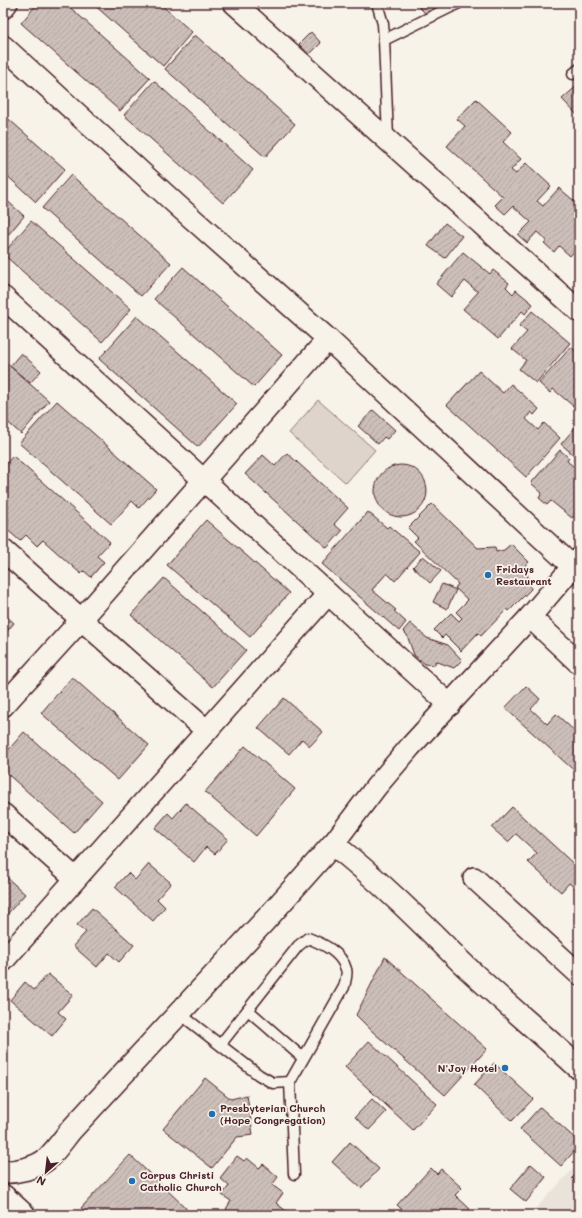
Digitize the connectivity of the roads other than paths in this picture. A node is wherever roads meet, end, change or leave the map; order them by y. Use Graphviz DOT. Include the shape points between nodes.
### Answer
graph roads {
  1 [pos="7,3"];
  2 [pos="234,3"];
  3 [pos="377,3"];
  4 [pos="459,3"];
  5 [pos="3,8"];
  6 [pos="384,40"];
  7 [pos="3,46"];
  8 [pos="388,141"];
  9 [pos="3,297"];
  10 [pos="579,311"];
  11 [pos="328,339"];
  12 [pos="203,481"];
  13 [pos="3,550"];
  14 [pos="576,562"];
  15 [pos="328,594"];
  16 [pos="530,617"];
  17 [pos="80,620"];
  18 [pos="579,663"];
  19 [pos="450,705"];
  20 [pos="3,706"];
  21 [pos="207,731"];
  22 [pos="3,814"];
  23 [pos="333,844"];
  24 [pos="76,878"];
  25 [pos="474,878"];
  26 [pos="3,961"];
  27 [pos="579,974"];
  28 [pos="248,1010"];
  29 [pos="179,1013"];
  30 [pos="220,1045"];
  31 [pos="303,1058"];
  32 [pos="579,1068"];
  33 [pos="290,1082"];
  34 [pos="3,1172"];
  35 [pos="294,1174"];
  36 [pos="3,1194"];
  37 [pos="24,1215"];
  1 -- 5 [label="street"];
  2 -- 8 [label="street"];
  3 -- 6 [label="lane"];
  4 -- 6 [label="lane"];
  6 -- 8 [label="lane"];
  7 -- 11 [label="street"];
  8 -- 10 [label="street"];
  9 -- 12 [label="street"];
  11 -- 12 [label="street"];
  11 -- 14 [label="street"];
  12 -- 15 [label="street"];
  12 -- 17 [label="street"];
  13 -- 17 [label="street"];
  14 -- 16 [label="street"];
  15 -- 19 [label="street"];
  15 -- 21 [label="street"];
  16 -- 18 [label="street"];
  16 -- 19 [label="street"];
  17 -- 20 [label="street"];
  17 -- 21 [label="street"];
  19 -- 23 [label="street" via="376,787"];
  21 -- 24 [label="street"];
  22 -- 24 [label="street"];
  23 -- 29 [label="street"];
  23 -- 32 [label="street" via="358,864"];
  24 -- 26 [label="street"];
  25 -- 27 [label="street"];
  28 -- 30 [label="lane"];
  28 -- 31 [label="lane"];
  28 -- 31 [label="lane" via="298,946 308,938 339,955 347,970 344,987"];
  29 -- 30 [label="lane"];
  29 -- 34 [label="street" via="46,1160 28,1169"];
  30 -- 33 [label="lane" via="273,1083"];
  31 -- 33 [label="lane"];
  33 -- 35 [label="lane"];
  36 -- 37 [label="street"];
}
